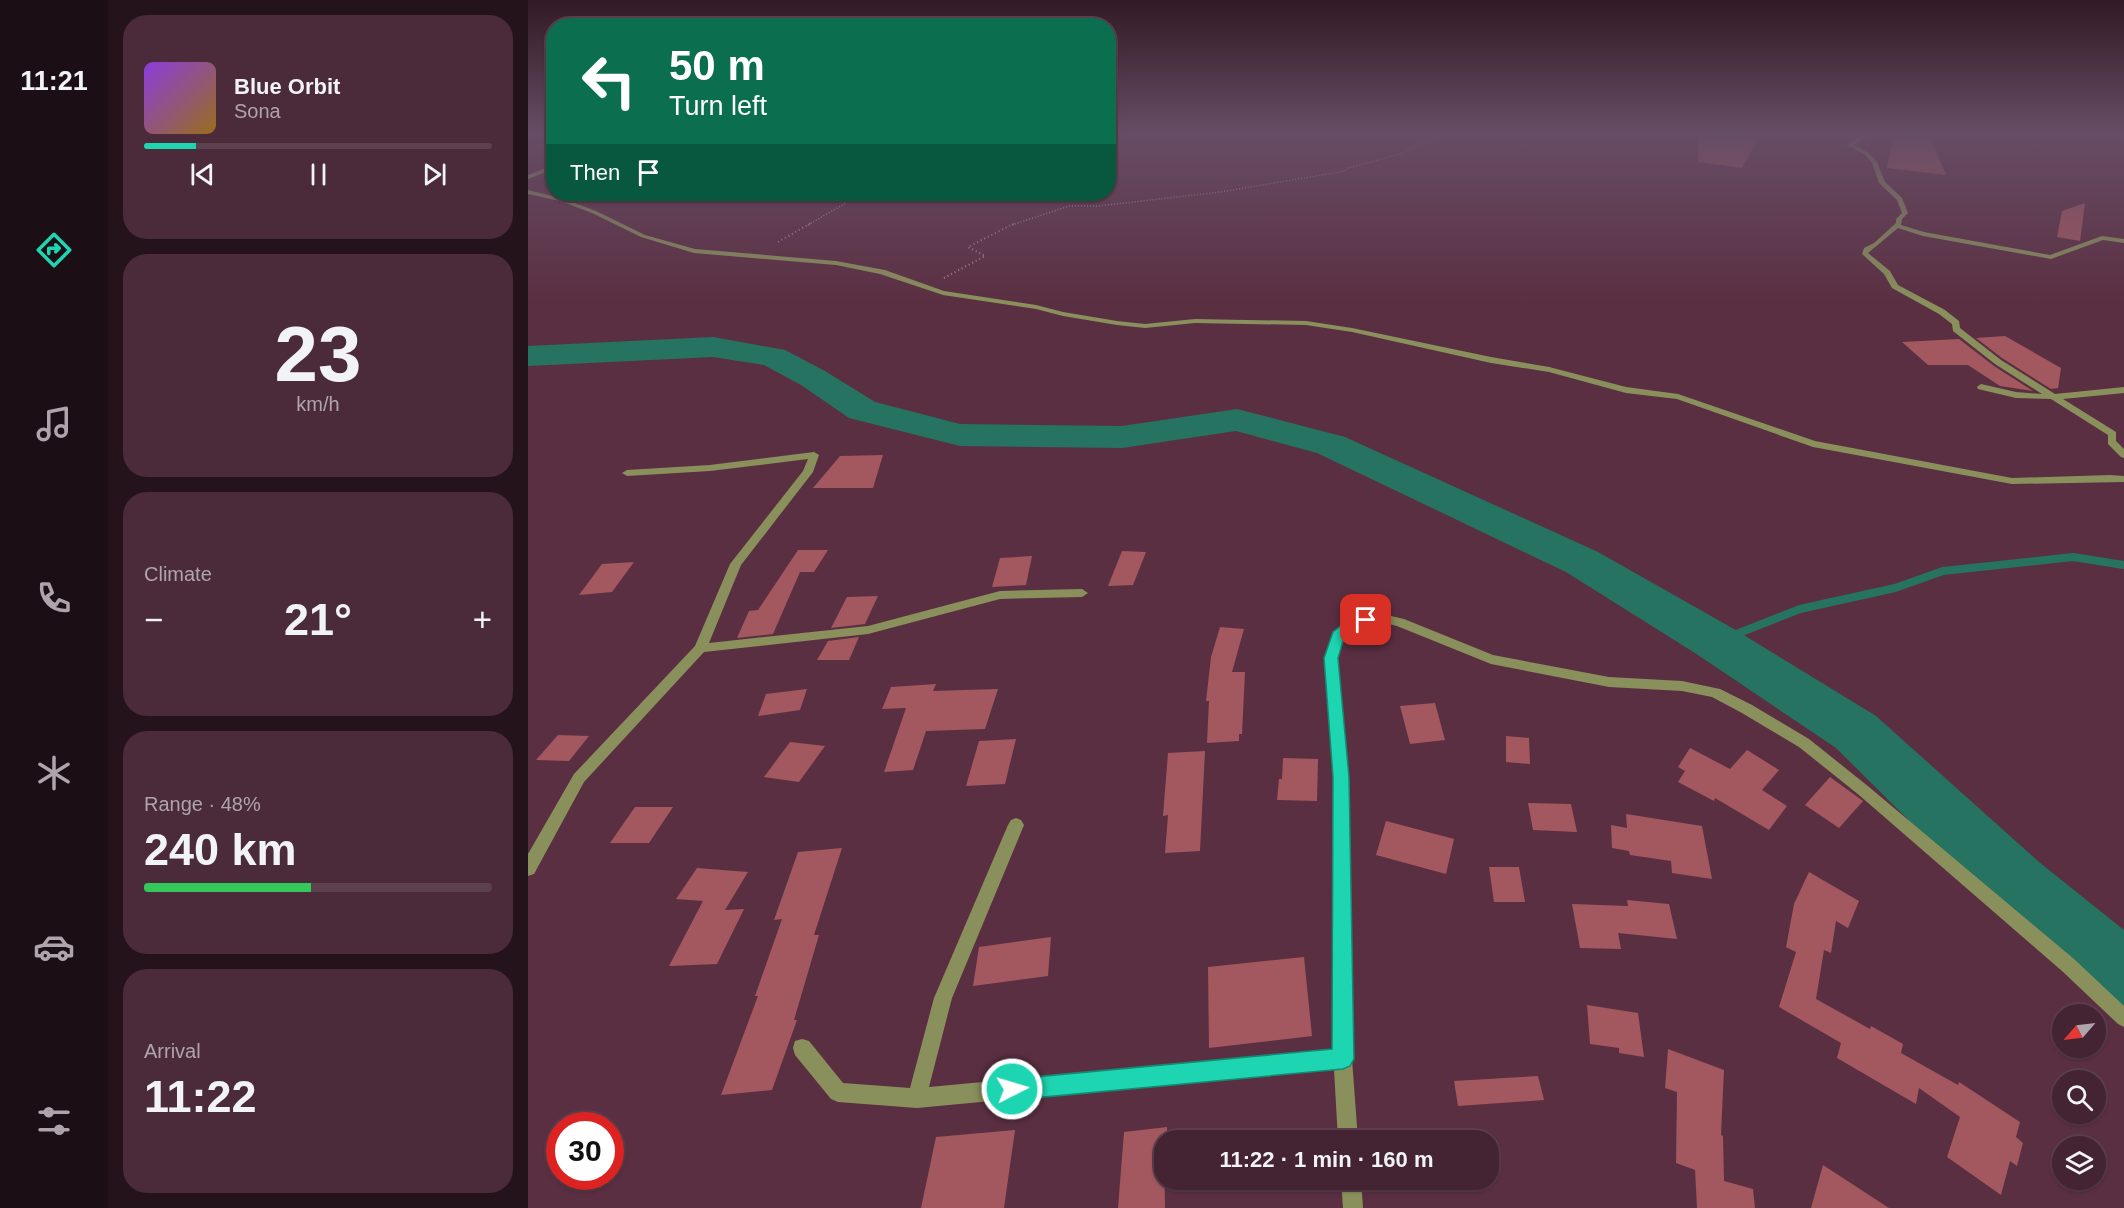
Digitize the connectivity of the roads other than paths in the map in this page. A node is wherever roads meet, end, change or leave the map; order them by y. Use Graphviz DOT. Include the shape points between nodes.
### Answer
graph roads {
  1 [pos="1889,189"];
  2 [pos="528,192"];
  3 [pos="546,196"];
  4 [pos="565,201"];
  5 [pos="1898,226"];
  6 [pos="2124,241"];
  7 [pos="1981,387"];
  8 [pos="2124,390"];
  9 [pos="2054,396"];
  10 [pos="2124,455"];
  11 [pos="627,472"];
  12 [pos="2124,479"];
  13 [pos="1082,593"];
  14 [pos="700,648"];
  15 [pos="1016,825"];
  16 [pos="528,869"];
  17 [pos="2124,1018"];
  18 [pos="802,1048"];
  19 [pos="1343,1059"];
  20 [pos="917,1098"];
  21 [pos="1347,1130"];
  22 [pos="1352,1190"];
  23 [pos="1353,1208"];
  1 -- 5 [label="street" via="1900,199 1905,213"];
  2 -- 3 [label="street"];
  4 -- 12 [label="street" via="643,236 694,251 836,263 882,272 956,296 1136,325 1194,321 1306,323 1352,330 1549,370 1626,390 1678,397 1819,445 2012,481"];
  5 -- 6 [label="street" via="2051,257 2102,238"];
  5 -- 9 [label="street" via="1864,254 1887,273 1895,286 1942,312 1956,323 1956,329 1998,362"];
  7 -- 9 [label="street" via="2018,397"];
  8 -- 9 [label="street"];
  9 -- 10 [label="street" via="2113,435 2111,442"];
  11 -- 14 [label="street" via="710,468 814,455 808,472 736,564"];
  13 -- 14 [label="street" via="1000,595 868,630"];
  14 -- 16 [label="street" via="579,778"];
  15 -- 20 [label="street" via="943,998"];
  17 -- 19 [label="street" via="2068,965 1864,791 1804,743 1747,709 1715,693 1682,686 1609,682 1491,659 1378,617 1354,622 1338,636 1331,658 1341,777"];
  18 -- 20 [label="street" via="838,1092"];
  19 -- 20 [label="street"];
  19 -- 21 [label="street"];
  22 -- 23 [label="street"];
}
